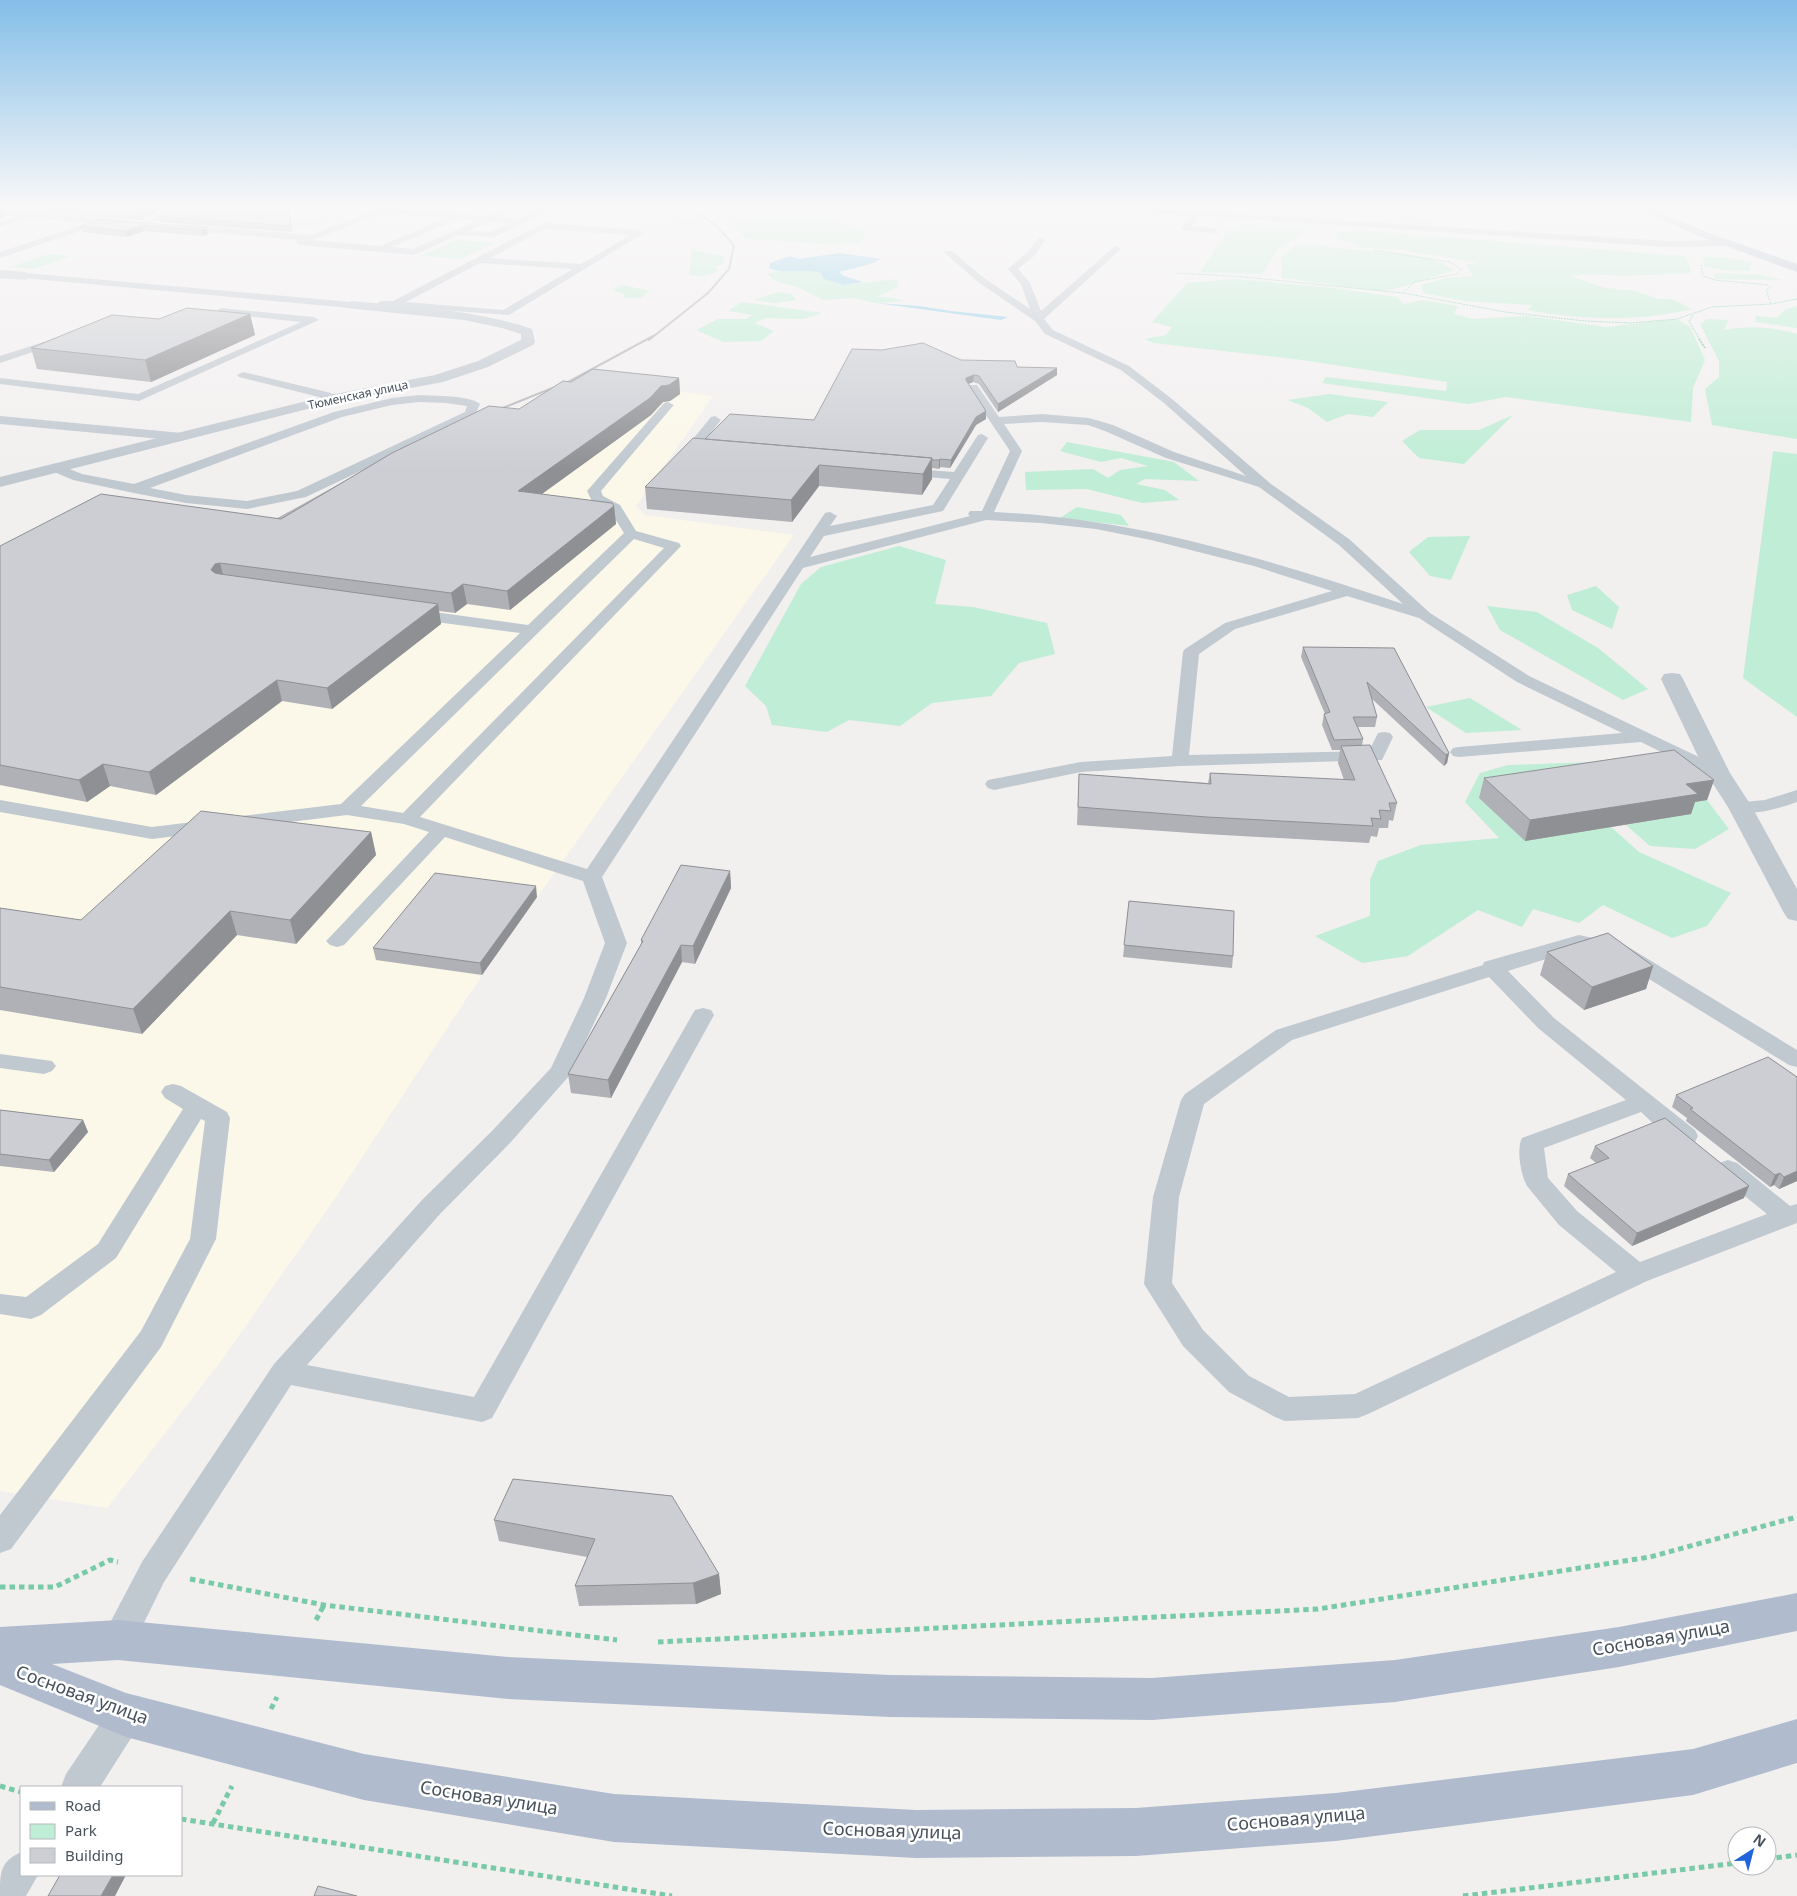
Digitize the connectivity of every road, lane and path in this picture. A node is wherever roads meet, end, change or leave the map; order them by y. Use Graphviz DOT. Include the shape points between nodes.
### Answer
graph roads {
  1 [pos="225,293"];
  2 [pos="414,293"];
  3 [pos="539,293"];
  4 [pos="1000,293"];
  5 [pos="1028,293"];
  6 [pos="1064,293"];
  7 [pos="1406,293"];
  8 [pos="1767,293"];
  9 [pos="254,296"];
  10 [pos="1797,299"];
  11 [pos="394,304"];
  12 [pos="1771,304"];
  13 [pos="351,305"];
  14 [pos="376,308"];
  15 [pos="221,311"];
  16 [pos="1694,314"];
  17 [pos="208,316"];
  18 [pos="1039,319"];
  19 [pos="70,338"];
  20 [pos="1705,348"];
  21 [pos="0,360"];
  22 [pos="243,375"];
  23 [pos="0,381"];
  24 [pos="973,387"];
  25 [pos="335,398"];
  26 [pos="668,405"];
  27 [pos="0,420"];
  28 [pos="715,420"];
  29 [pos="996,421"];
  30 [pos="182,437"];
  31 [pos="982,438"];
  32 [pos="707,455"];
  33 [pos="57,468"];
  34 [pos="890,470"];
  35 [pos="958,476"];
  36 [pos="0,482"];
  37 [pos="1266,487"];
  38 [pos="134,488"];
  39 [pos="938,508"];
  40 [pos="830,516"];
  41 [pos="986,516"];
  42 [pos="818,533"];
  43 [pos="631,534"];
  44 [pos="797,565"];
  45 [pos="1347,591"];
  46 [pos="403,613"];
  47 [pos="1425,616"];
  48 [pos="531,630"];
  49 [pos="1672,679"];
  50 [pos="1384,737"];
  51 [pos="1643,737"];
  52 [pos="1459,752"];
  53 [pos="1180,761"];
  54 [pos="1718,773"];
  55 [pos="994,784"];
  56 [pos="1797,796"];
  57 [pos="0,806"];
  58 [pos="1740,807"];
  59 [pos="346,810"];
  60 [pos="407,819"];
  61 [pos="441,830"];
  62 [pos="592,877"];
  63 [pos="1797,913"];
  64 [pos="337,941"];
  65 [pos="1492,967"];
  66 [pos="703,1015"];
  67 [pos="1797,1060"];
  68 [pos="0,1061"];
  69 [pos="44,1066"];
  70 [pos="173,1092"];
  71 [pos="1645,1102"];
  72 [pos="197,1106"];
  73 [pos="1792,1214"];
  74 [pos="1637,1274"];
  75 [pos="0,1304"];
  76 [pos="284,1372"];
  77 [pos="1797,1517"];
  78 [pos="0,1538"];
  79 [pos="153,1572"];
  80 [pos="0,1587"];
  81 [pos="1797,1612"];
  82 [pos="118,1640"];
  83 [pos="621,1640"];
  84 [pos="651,1642"];
  85 [pos="0,1647"];
  86 [pos="0,1664"];
  87 [pos="126,1715"];
  88 [pos="1797,1741"];
  89 [pos="0,1786"];
  90 [pos="80,1786"];
  91 [pos="20,1792"];
  92 [pos="182,1819"];
  93 [pos="1797,1855"];
  94 [pos="1777,1858"];
  95 [pos="1727,1863"];
  96 [pos="20,1872"];
  97 [pos="4,1896"];
  98 [pos="672,1896"];
  99 [pos="1463,1896"];
  1 -- 9 [label="lane"];
  2 -- 11 [label="lane"];
  3 -- 11 [label="lane" via="506,313"];
  4 -- 18 [label="lane"];
  5 -- 18 [label="lane"];
  6 -- 18 [label="lane"];
  7 -- 16 [label="path" via="1496,310 1585,321 1630,323"];
  8 -- 12 [label="path"];
  9 -- 13 [label="lane"];
  9 -- 15 [label="lane"];
  10 -- 12 [label="path"];
  11 -- 14 [label="lane" via="384,303"];
  12 -- 16 [label="path" via="1712,307"];
  13 -- 14 [label="street, Тюменская улица"];
  14 -- 25 [label="street, Тюменская улица" via="484,320 527,332 528,342 466,371"];
  15 -- 17 [label="lane"];
  15 -- 23 [label="lane" via="314,320 139,398"];
  16 -- 20 [label="path" via="1689,321"];
  18 -- 37 [label="lane" via="1049,332 1124,368 1168,401"];
  19 -- 21 [label="lane" via="52,341"];
  22 -- 25 [label="lane"];
  24 -- 29 [label="lane"];
  25 -- 30 [label="street, Тюменская улица"];
  26 -- 43 [label="lane" via="594,491 597,498 615,508"];
  27 -- 30 [label="lane"];
  28 -- 32 [label="lane" via="688,453"];
  29 -- 37 [label="lane" via="1042,418 1089,422"];
  29 -- 41 [label="lane" via="1016,451"];
  30 -- 33 [label="street, Тюменская улица"];
  31 -- 35 [label="lane"];
  33 -- 36 [label="street, Тюменская улица"];
  33 -- 38 [label="lane" via="78,477"];
  34 -- 35 [label="lane"];
  35 -- 39 [label="lane"];
  37 -- 47 [label="lane" via="1344,542"];
  38 -- 38 [label="lane" via="186,499 247,505 301,494 470,414 474,404 451,399 416,399 368,406 323,419"];
  39 -- 41 [label="lane"];
  39 -- 42 [label="lane"];
  40 -- 42 [label="lane"];
  41 -- 44 [label="lane"];
  41 -- 45 [label="lane" via="1017,516 1127,530 1216,551"];
  42 -- 44 [label="lane"];
  43 -- 48 [label="lane"];
  43 -- 60 [label="lane" via="674,546"];
  44 -- 62 [label="lane"];
  45 -- 47 [label="lane"];
  45 -- 53 [label="lane" via="1230,626 1191,652"];
  46 -- 48 [label="lane"];
  47 -- 51 [label="lane" via="1522,679"];
  48 -- 59 [label="lane"];
  49 -- 54 [label="street"];
  50 -- 53 [label="lane" via="1376,756"];
  51 -- 52 [label="lane"];
  51 -- 54 [label="lane"];
  53 -- 55 [label="lane" via="1081,767"];
  54 -- 58 [label="street"];
  56 -- 58 [label="lane" via="1767,806"];
  57 -- 59 [label="lane" via="152,833"];
  58 -- 63 [label="street"];
  59 -- 60 [label="lane"];
  60 -- 61 [label="lane"];
  61 -- 62 [label="lane"];
  61 -- 64 [label="lane"];
  62 -- 76 [label="lane" via="616,943 595,998 561,1070"];
  65 -- 67 [label="lane" via="1578,941 1617,950"];
  65 -- 71 [label="lane" via="1546,1023"];
  65 -- 74 [label="lane" via="1284,1035 1193,1100 1166,1197 1158,1284 1193,1338 1238,1384 1284,1409 1358,1406"];
  66 -- 76 [label="lane" via="482,1410"];
  68 -- 69 [label="lane"];
  70 -- 72 [label="lane"];
  71 -- 73 [label="lane"];
  71 -- 74 [label="lane" via="1531,1144 1536,1180 1568,1218"];
  72 -- 75 [label="lane" via="107,1251 31,1308"];
  72 -- 78 [label="lane" via="218,1118 203,1239 151,1339"];
  73 -- 74 [label="lane"];
  76 -- 79 [label="lane"];
  77 -- 84 [label="path" via="1650,1558 1318,1609"];
  79 -- 80 [label="path" via="110,1560 55,1587"];
  79 -- 82 [label="lane"];
  79 -- 83 [label="path" via="324,1605"];
  81 -- 82 [label="main road, Сосновая улица" via="1619,1647 1395,1681 1152,1699 890,1696 508,1678"];
  82 -- 85 [label="main road, Сосновая улица"];
  86 -- 87 [label="main road, Сосновая улица"];
  87 -- 88 [label="main road, Сосновая улица" via="364,1777 614,1818 916,1834 1136,1832 1336,1817 1693,1772"];
  87 -- 90 [label="lane"];
  89 -- 91 [label="path"];
  92 -- 98 [label="path"];
  93 -- 94 [label="path"];
  95 -- 99 [label="path"];
  96 -- 97 [label="lane"];
}
